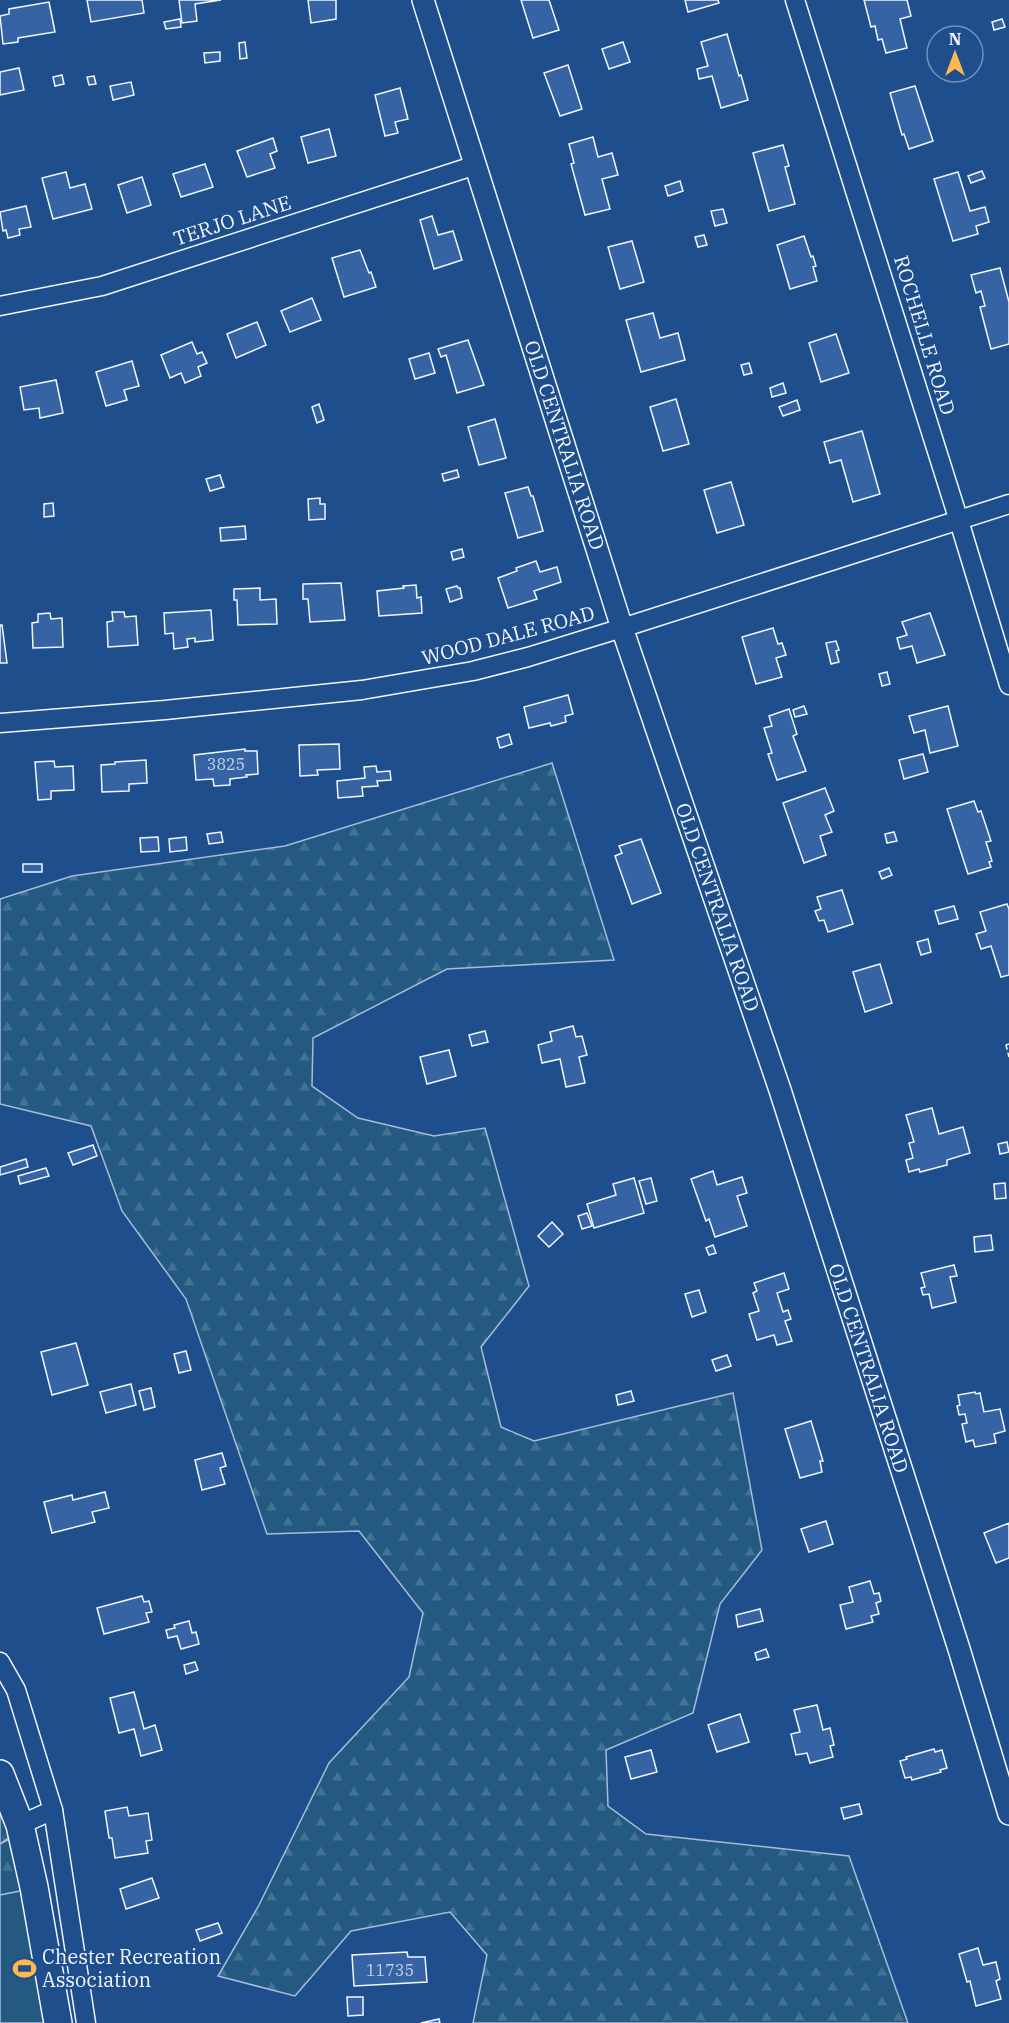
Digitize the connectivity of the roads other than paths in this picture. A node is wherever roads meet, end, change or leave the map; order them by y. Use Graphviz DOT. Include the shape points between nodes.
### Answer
graph roads {
  1 [pos="423,0"];
  2 [pos="795,0"];
  3 [pos="476,165"];
  4 [pos="0,306"];
  5 [pos="1009,504"];
  6 [pos="960,521"];
  7 [pos="622,628"];
  8 [pos="1009,685"];
  9 [pos="0,723"];
  10 [pos="0,1662"];
  11 [pos="0,1774"];
  12 [pos="53,1810"];
  13 [pos="1009,1814"];
  14 [pos="20,1825"];
  15 [pos="58,2023"];
  16 [pos="86,2023"];
  1 -- 3 [label="street, OLD CENTRALIA ROAD"];
  2 -- 6 [label="street, ROCHELLE ROAD"];
  3 -- 4 [label="street, TERJO LANE" via="102,286"];
  3 -- 7 [label="street, OLD CENTRALIA ROAD"];
  5 -- 6 [label="street, WOOD DALE ROAD"];
  6 -- 7 [label="street, WOOD DALE ROAD"];
  6 -- 8 [label="street, ROCHELLE ROAD"];
  7 -- 9 [label="street, WOOD DALE ROAD" via="473,671 396,686"];
  7 -- 13 [label="street, OLD CENTRALIA ROAD" via="784,1100"];
  10 -- 12 [label="street" via="16,1690"];
  11 -- 14 [label="main road"];
  12 -- 14 [label="street"];
  12 -- 16 [label="street"];
  14 -- 15 [label="main road"];
}
